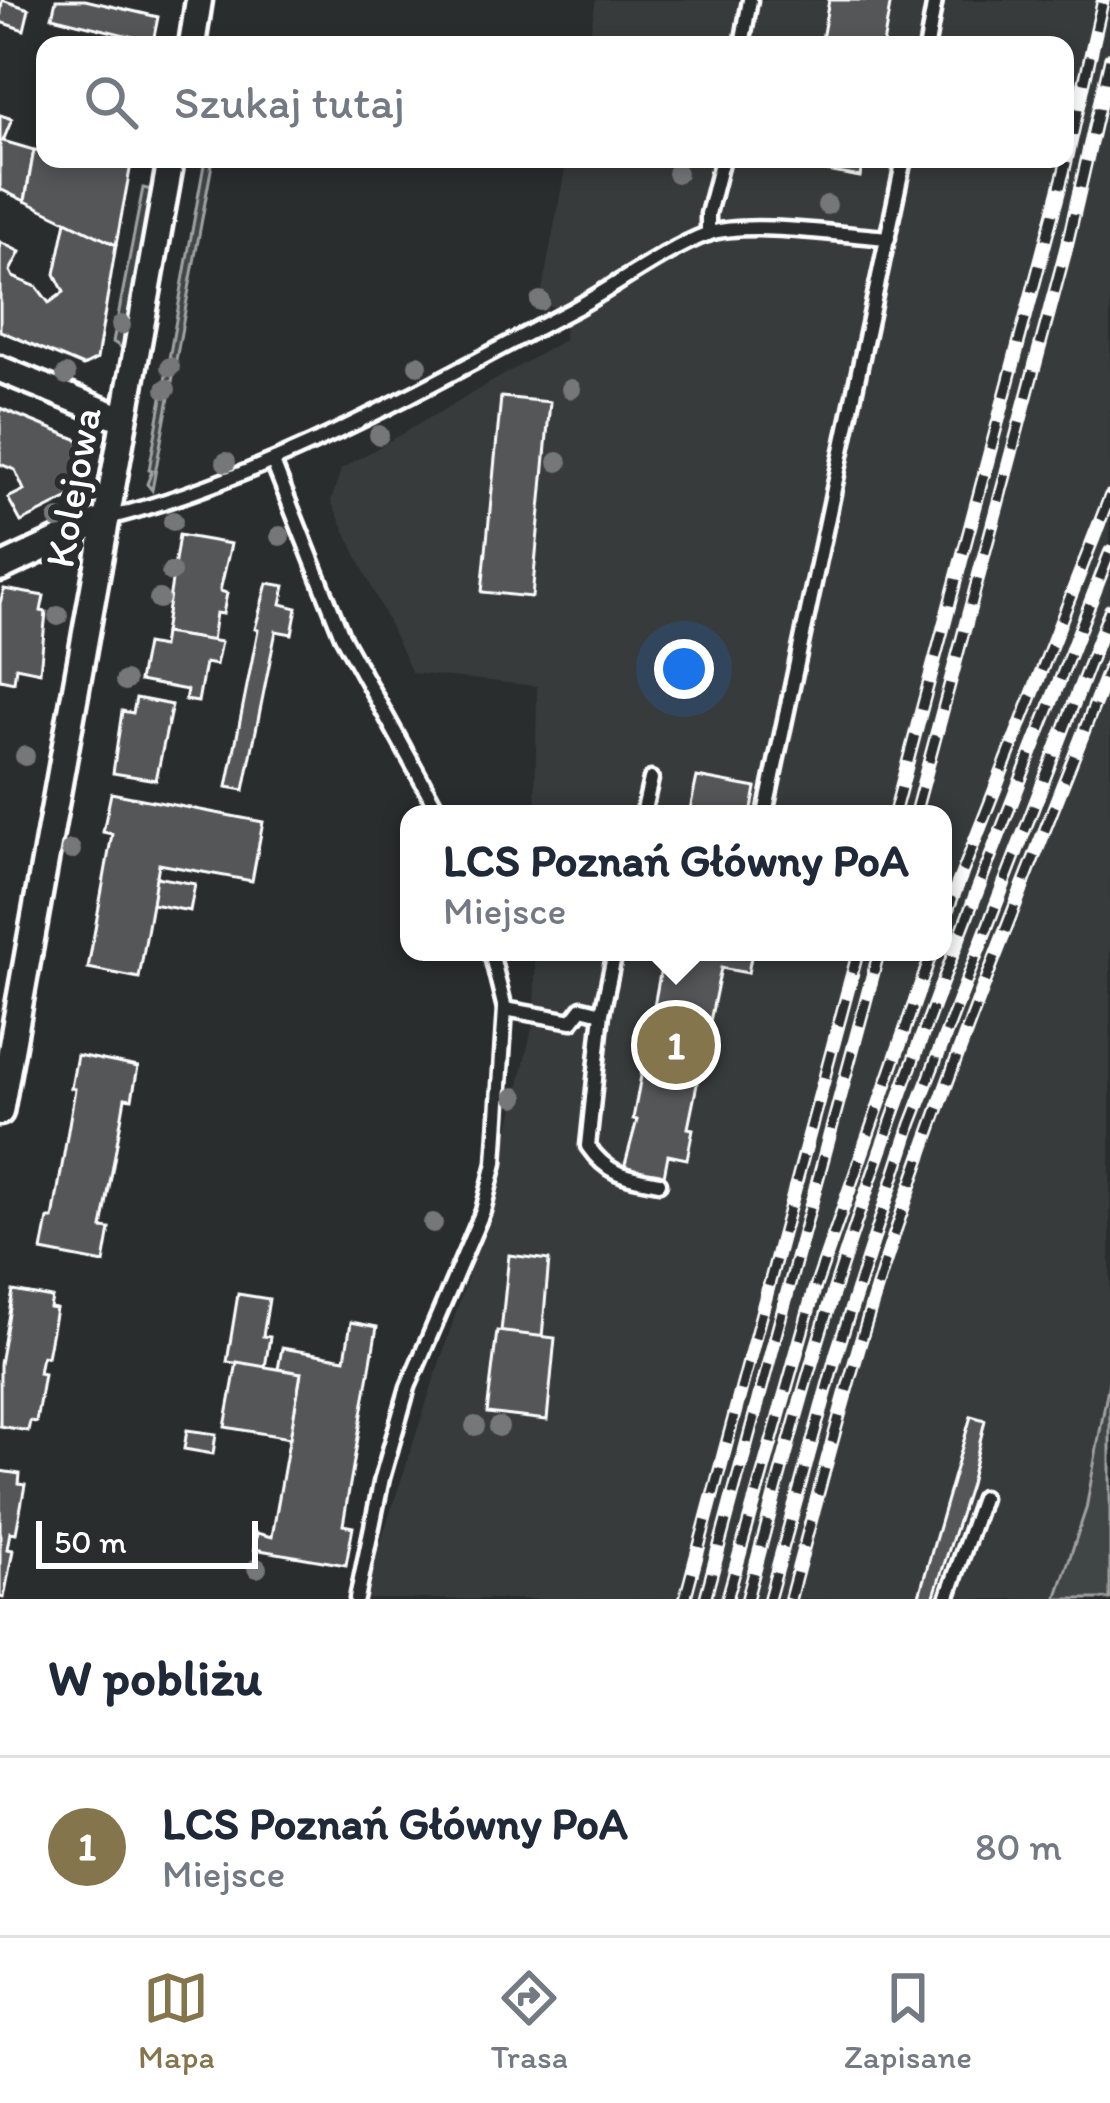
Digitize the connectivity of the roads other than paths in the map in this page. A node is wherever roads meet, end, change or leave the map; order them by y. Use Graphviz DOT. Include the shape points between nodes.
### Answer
graph roads {
  1 [pos="200,0"];
  2 [pos="750,0"];
  3 [pos="935,0"];
  4 [pos="194,36"];
  5 [pos="744,36"];
  6 [pos="929,36"];
  7 [pos="169,168"];
  8 [pos="720,168"];
  9 [pos="902,168"];
  10 [pos="708,234"];
  11 [pos="888,238"];
  12 [pos="0,369"];
  13 [pos="123,418"];
  14 [pos="273,462"];
  15 [pos="107,518"];
  16 [pos="0,568"];
  17 [pos="651,778"];
  18 [pos="435,805"];
  19 [pos="645,805"];
  20 [pos="767,805"];
  21 [pos="493,961"];
  22 [pos="613,961"];
  23 [pos="505,1009"];
  24 [pos="602,1013"];
  25 [pos="0,1112"];
  26 [pos="659,1183"];
  27 [pos="982,1498"];
  28 [pos="357,1599"];
  29 [pos="947,1599"];
  1 -- 4 [label="street"];
  2 -- 5 [label="lane"];
  3 -- 6 [label="lane"];
  7 -- 13 [label="street, Kolejowa"];
  8 -- 10 [label="lane"];
  9 -- 11 [label="lane"];
  10 -- 11 [label="lane"];
  10 -- 14 [label="lane"];
  11 -- 20 [label="lane"];
  12 -- 13 [label="street"];
  13 -- 15 [label="street, Kolejowa"];
  14 -- 15 [label="lane"];
  14 -- 18 [label="lane" via="342,636"];
  15 -- 16 [label="street"];
  15 -- 25 [label="street, Kolejowa"];
  17 -- 19 [label="lane"];
  21 -- 23 [label="lane"];
  22 -- 24 [label="lane"];
  23 -- 24 [label="lane" via="572,1021 582,1008"];
  23 -- 28 [label="lane" via="495,1163 408,1387"];
  24 -- 26 [label="lane" via="588,1146 616,1175"];
  27 -- 29 [label="lane"];
}
